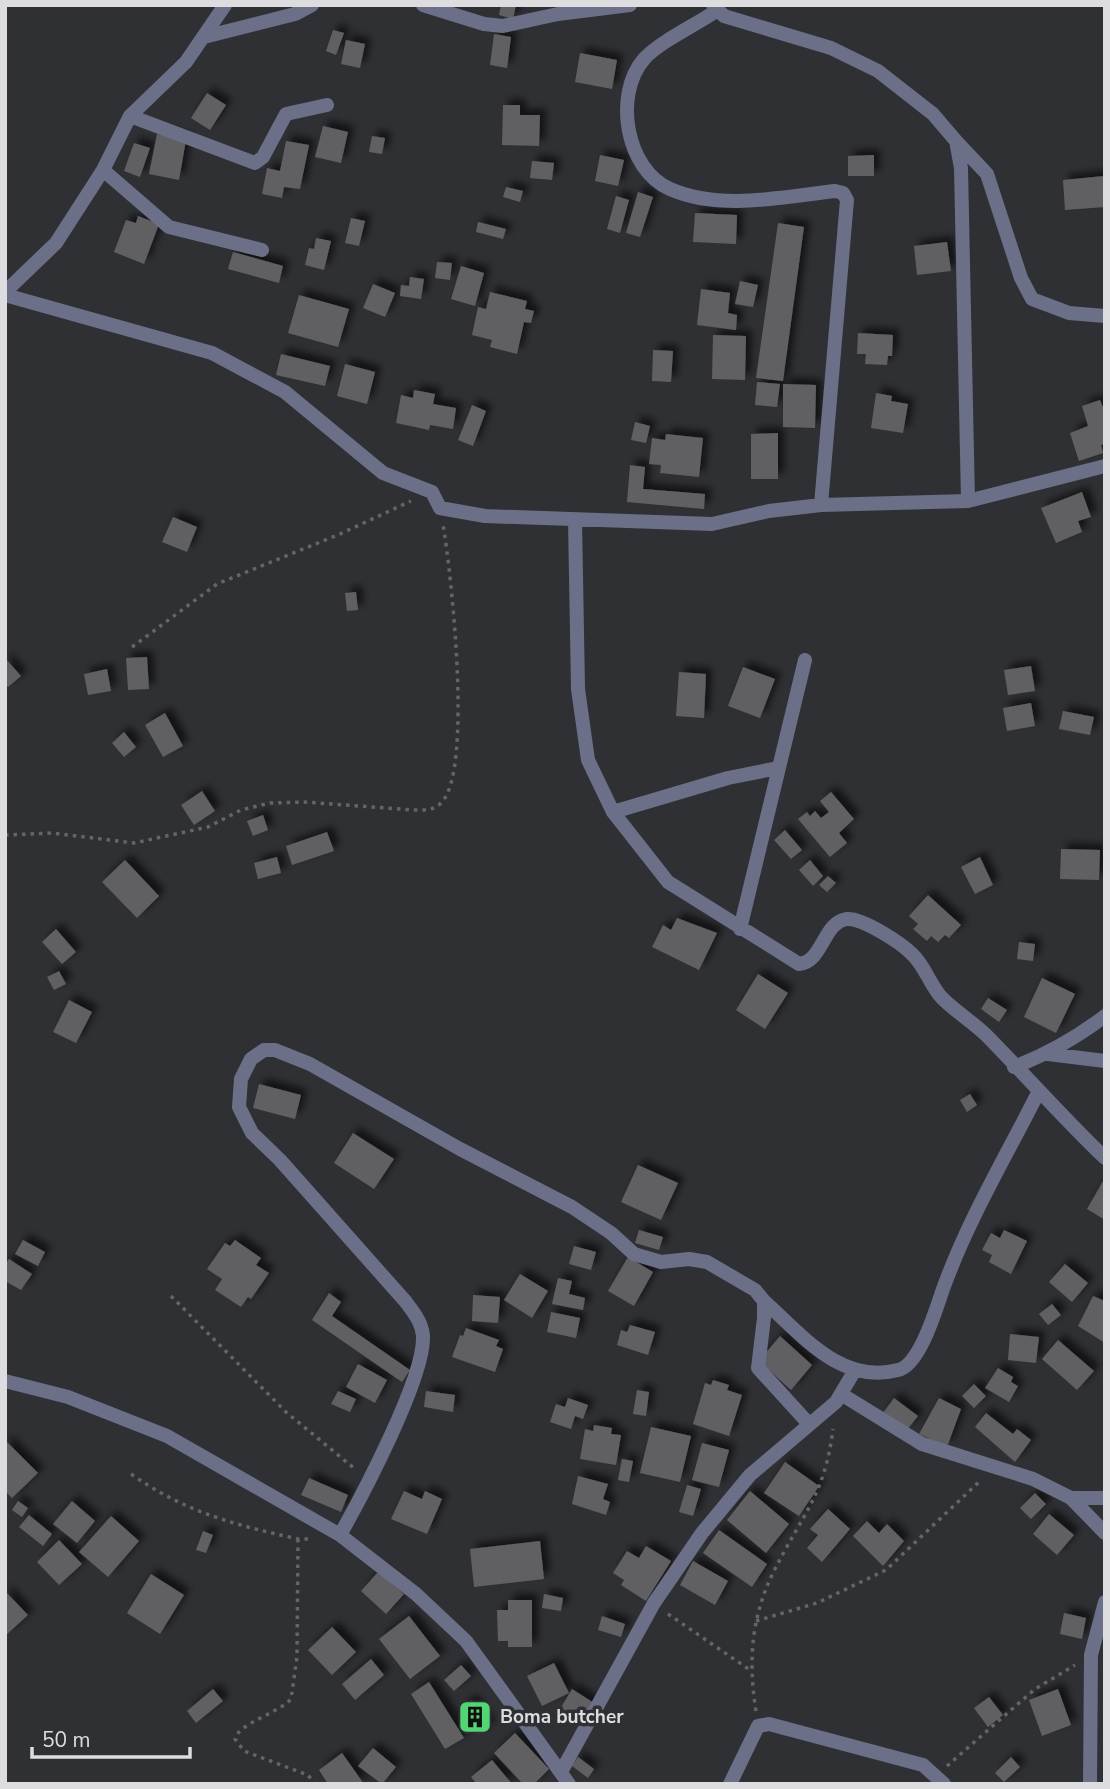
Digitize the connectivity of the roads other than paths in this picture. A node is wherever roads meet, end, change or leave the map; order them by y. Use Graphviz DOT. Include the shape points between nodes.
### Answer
graph roads {
  1 [pos="225,5"];
  2 [pos="312,5"];
  3 [pos="423,5"];
  4 [pos="630,5"];
  5 [pos="715,8"];
  6 [pos="204,37"];
  7 [pos="327,105"];
  8 [pos="130,116"];
  9 [pos="956,141"];
  10 [pos="103,170"];
  11 [pos="262,250"];
  12 [pos="5,293"];
  13 [pos="1105,316"];
  14 [pos="1105,466"];
  15 [pos="968,501"];
  16 [pos="821,505"];
  17 [pos="575,520"];
  18 [pos="805,660"];
  19 [pos="778,768"];
  20 [pos="613,812"];
  21 [pos="740,929"];
  22 [pos="1105,1016"];
  23 [pos="1048,1054"];
  24 [pos="1105,1061"];
  25 [pos="1014,1067"];
  26 [pos="1038,1093"];
  27 [pos="1105,1158"];
  28 [pos="764,1301"];
  29 [pos="855,1370"];
  30 [pos="5,1381"];
  31 [pos="838,1398"];
  32 [pos="809,1424"];
  33 [pos="1071,1498"];
  34 [pos="1105,1498"];
  35 [pos="1105,1533"];
  36 [pos="340,1535"];
  37 [pos="1105,1602"];
  38 [pos="565,1778"];
  39 [pos="940,1780"];
  40 [pos="730,1784"];
  41 [pos="1090,1784"];
  1 -- 6 [label="street"];
  2 -- 6 [label="street" via="295,14"];
  3 -- 4 [label="street" via="503,26"];
  5 -- 9 [label="street" via="831,48 877,71 926,108"];
  5 -- 16 [label="street" via="645,58 631,79 627,116 634,152 648,177 671,190 713,199 765,200 835,191 847,200"];
  6 -- 8 [label="street" via="186,62"];
  7 -- 8 [label="street" via="286,114 263,157 255,163"];
  8 -- 10 [label="street"];
  9 -- 13 [label="street" via="987,174 1032,299 1069,313"];
  9 -- 15 [label="street" via="961,182"];
  10 -- 11 [label="street" via="169,227"];
  10 -- 12 [label="street" via="57,243"];
  12 -- 17 [label="street" via="212,354 285,392 383,473 432,492 440,508 485,516"];
  14 -- 15 [label="street"];
  15 -- 16 [label="street"];
  16 -- 17 [label="street" via="712,524"];
  17 -- 20 [label="street" via="578,689 589,760"];
  18 -- 19 [label="street"];
  19 -- 20 [label="street"];
  19 -- 21 [label="street"];
  20 -- 21 [label="street" via="668,882"];
  21 -- 25 [label="street" via="799,964 811,959 837,923 848,919 861,922 914,954 934,989"];
  22 -- 23 [label="street"];
  23 -- 24 [label="street"];
  23 -- 25 [label="street"];
  25 -- 26 [label="street"];
  26 -- 27 [label="street"];
  26 -- 29 [label="street" via="970,1223 910,1363 901,1370 880,1373"];
  28 -- 29 [label="street" via="820,1352 841,1367"];
  28 -- 32 [label="street" via="758,1368"];
  28 -- 36 [label="street" via="755,1290 707,1262 661,1262 634,1254 572,1207 310,1064 264,1050 251,1059 241,1079 239,1107 252,1133 406,1302 423,1335 419,1364 370,1482"];
  29 -- 31 [label="street"];
  30 -- 36 [label="street" via="68,1397 167,1436"];
  31 -- 32 [label="street"];
  31 -- 33 [label="street" via="922,1444 1033,1479"];
  32 -- 38 [label="street" via="750,1475 702,1533 654,1603"];
  33 -- 34 [label="street"];
  33 -- 35 [label="street"];
  36 -- 38 [label="street" via="416,1594 466,1641"];
  37 -- 41 [label="street" via="1091,1655"];
  39 -- 40 [label="street" via="923,1765 906,1759 782,1725 758,1726"];
}
